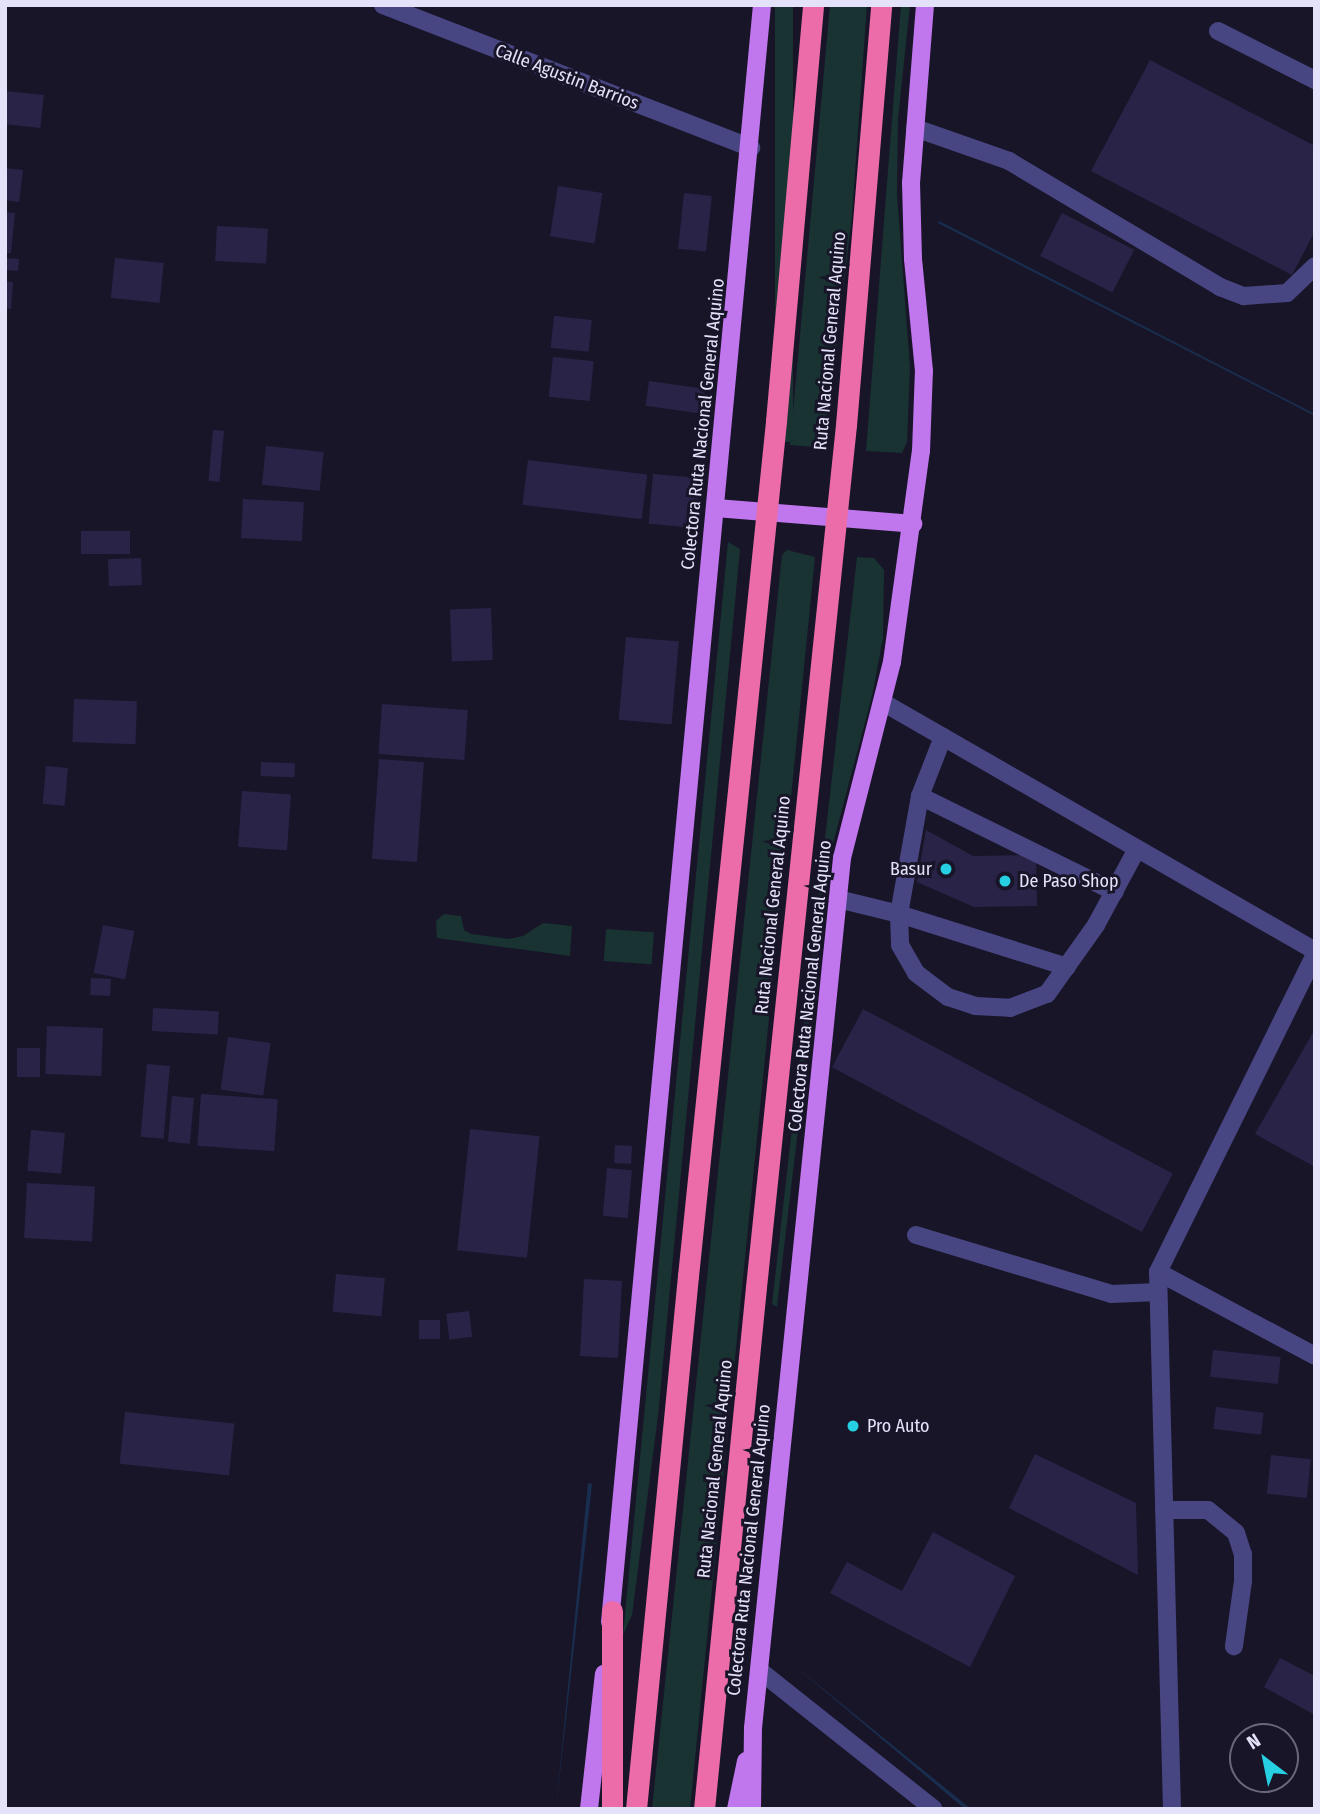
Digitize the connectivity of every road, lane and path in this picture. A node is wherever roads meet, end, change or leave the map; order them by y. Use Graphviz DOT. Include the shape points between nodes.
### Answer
graph roads {
  1 [pos="383,5"];
  2 [pos="762,5"];
  3 [pos="813,5"];
  4 [pos="881,5"];
  5 [pos="925,5"];
  6 [pos="1218,31"];
  7 [pos="1315,80"];
  8 [pos="915,128"];
  9 [pos="751,148"];
  10 [pos="1315,267"];
  11 [pos="716,508"];
  12 [pos="913,524"];
  13 [pos="884,703"];
  14 [pos="943,737"];
  15 [pos="920,796"];
  16 [pos="1138,849"];
  17 [pos="1115,892"];
  18 [pos="838,899"];
  19 [pos="898,914"];
  20 [pos="1315,953"];
  21 [pos="1067,967"];
  22 [pos="916,1235"];
  23 [pos="1158,1272"];
  24 [pos="1158,1292"];
  25 [pos="1315,1356"];
  26 [pos="1164,1510"];
  27 [pos="612,1611"];
  28 [pos="1234,1646"];
  29 [pos="759,1670"];
  30 [pos="753,1728"];
  31 [pos="589,1809"];
  32 [pos="612,1809"];
  33 [pos="636,1809"];
  34 [pos="704,1809"];
  35 [pos="736,1809"];
  36 [pos="752,1809"];
  37 [pos="934,1809"];
  38 [pos="1172,1809"];
  1 -- 9 [label="street, Calle Agustin Barrios"];
  2 -- 9 [label="main road, Colectora Ruta Nacional General Aquino"];
  3 -- 33 [label="highway, bridge"];
  4 -- 34 [label="highway, Ruta Nacional General Aquino, bridge" via="846,425"];
  5 -- 8 [label="main road, Colectora Ruta Nacional General Aquino"];
  6 -- 7 [label="street"];
  8 -- 10 [label="street" via="1009,161 1220,287 1244,296 1287,293"];
  8 -- 12 [label="main road, Colectora Ruta Nacional General Aquino" via="913,259 924,370"];
  9 -- 11 [label="main road, Colectora Ruta Nacional General Aquino"];
  11 -- 12 [label="main road"];
  11 -- 27 [label="main road, Colectora Ruta Nacional General Aquino"];
  12 -- 13 [label="main road, Colectora Ruta Nacional General Aquino"];
  13 -- 14 [label="street"];
  13 -- 18 [label="main road, Colectora Ruta Nacional General Aquino" via="842,858"];
  14 -- 15 [label="street"];
  14 -- 16 [label="street"];
  15 -- 17 [label="street"];
  15 -- 19 [label="street"];
  16 -- 17 [label="street"];
  16 -- 20 [label="street"];
  17 -- 21 [label="street"];
  18 -- 19 [label="street"];
  18 -- 29 [label="main road, Colectora Ruta Nacional General Aquino"];
  19 -- 21 [label="street"];
  19 -- 21 [label="street" via="900,945 916,973 948,997 975,1006 1030,1004 1047,995"];
  20 -- 23 [label="street"];
  22 -- 24 [label="street" via="1111,1294"];
  23 -- 24 [label="street"];
  23 -- 25 [label="street"];
  24 -- 26 [label="street"];
  26 -- 28 [label="street" via="1208,1510 1236,1533 1243,1554 1243,1581"];
  26 -- 38 [label="street"];
  27 -- 31 [label="main road, Colectora Ruta Nacional General Aquino"];
  27 -- 32 [label="highway"];
  29 -- 30 [label="main road, Colectora Ruta Nacional General Aquino"];
  29 -- 37 [label="street"];
  30 -- 35 [label="main road"];
  30 -- 36 [label="main road, Colectora Ruta Nacional General Aquino"];
}
